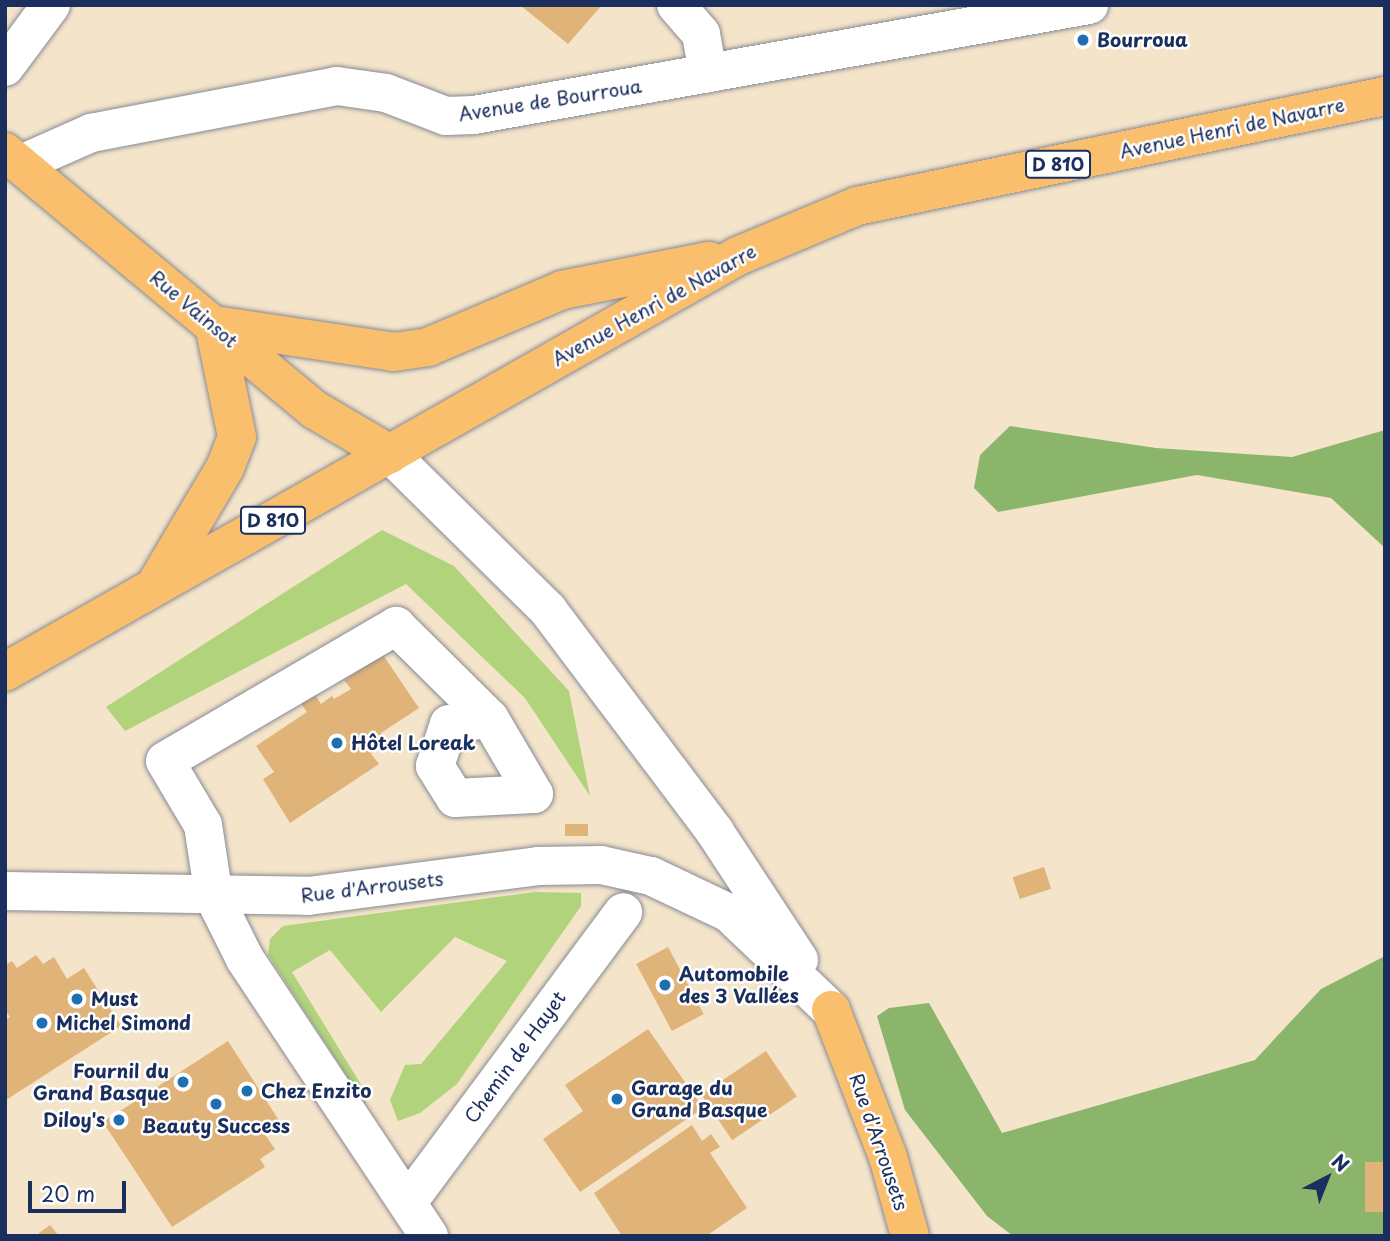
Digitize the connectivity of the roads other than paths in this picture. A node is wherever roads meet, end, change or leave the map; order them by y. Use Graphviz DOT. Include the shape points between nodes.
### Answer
graph roads {
  1 [pos="51,5"];
  2 [pos="676,5"];
  3 [pos="1089,5"];
  4 [pos="699,19"];
  5 [pos="5,67"];
  6 [pos="708,73"];
  7 [pos="1385,96"];
  8 [pos="13,158"];
  9 [pos="738,256"];
  10 [pos="214,325"];
  11 [pos="390,454"];
  12 [pos="155,586"];
  13 [pos="5,673"];
  14 [pos="490,719"];
  15 [pos="750,882"];
  16 [pos="5,891"];
  17 [pos="215,897"];
  18 [pos="622,912"];
  19 [pos="729,913"];
  20 [pos="831,1010"];
  21 [pos="408,1202"];
  22 [pos="429,1236"];
  23 [pos="910,1236"];
  1 -- 5 [label="street"];
  2 -- 4 [label="street"];
  3 -- 6 [label="street, Avenue de Bourroua"];
  4 -- 6 [label="street"];
  6 -- 8 [label="street, Avenue de Bourroua" via="474,115 446,116 386,93 337,86 91,133"];
  7 -- 9 [label="main road, Avenue Henri de Navarre / D 810" via="857,206"];
  8 -- 10 [label="main road, Rue Vainsot"];
  9 -- 10 [label="main road" via="562,290 428,346 394,352"];
  9 -- 11 [label="main road, Avenue Henri de Navarre / D 810"];
  10 -- 11 [label="main road, Rue Vainsot" via="315,410"];
  10 -- 12 [label="main road" via="237,437 225,468"];
  11 -- 12 [label="main road, D 810"];
  11 -- 15 [label="street, Rue d'Arrousets" via="548,610"];
  12 -- 13 [label="main road, D 810"];
  14 -- 17 [label="street" via="396,626 165,761 203,825"];
  15 -- 19 [label="street"];
  15 -- 20 [label="street, Rue d'Arrousets"];
  16 -- 17 [label="street, Rue d'Arrousets"];
  17 -- 19 [label="street, Rue d'Arrousets" via="308,896 538,866 601,865 651,876"];
  17 -- 21 [label="street" via="245,959"];
  18 -- 21 [label="street, Chemin de Hayet"];
  19 -- 20 [label="street, Rue d'Arrousets"];
  20 -- 23 [label="main road, Rue d'Arrousets" via="888,1157"];
  21 -- 22 [label="street"];
}
